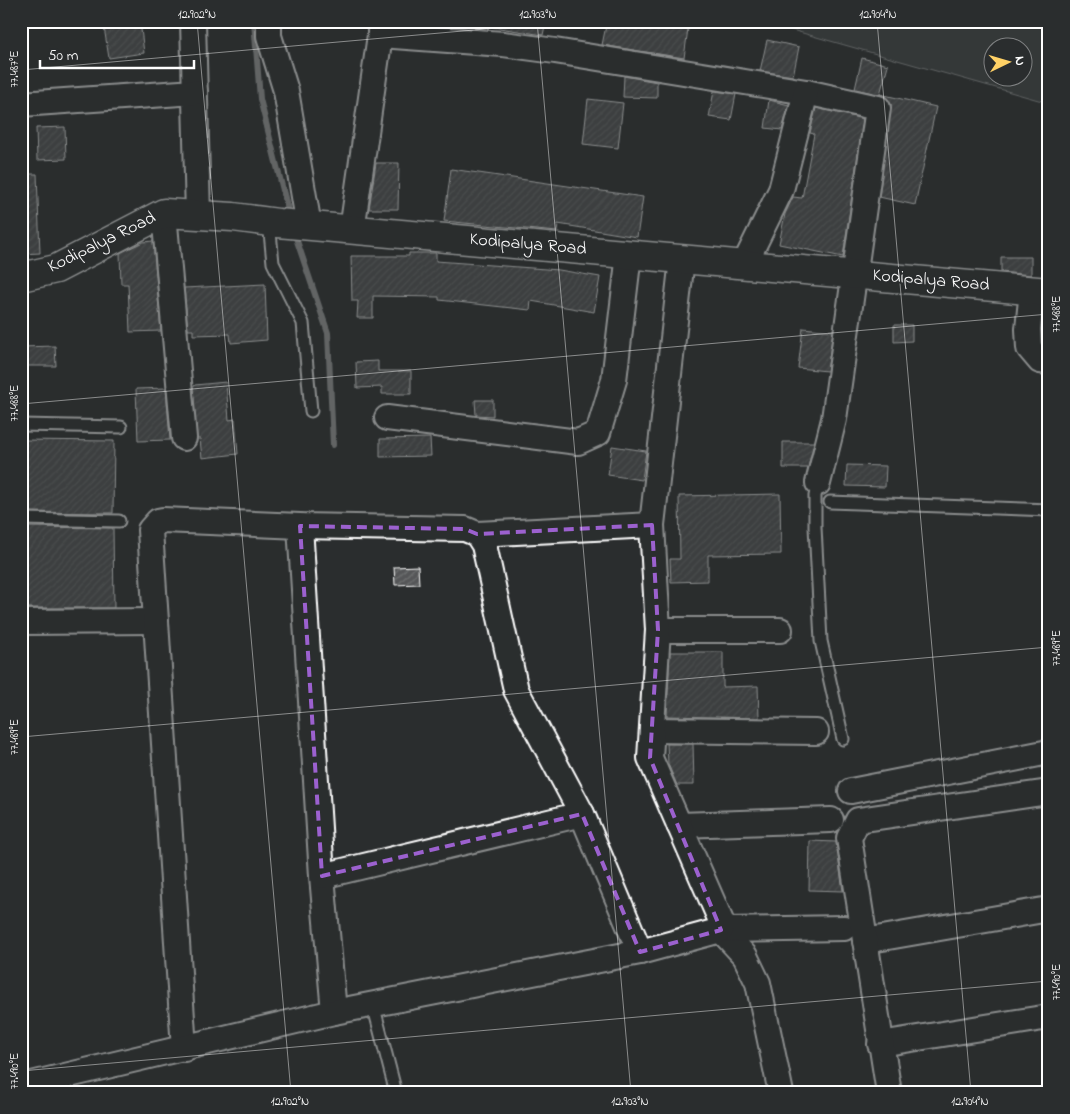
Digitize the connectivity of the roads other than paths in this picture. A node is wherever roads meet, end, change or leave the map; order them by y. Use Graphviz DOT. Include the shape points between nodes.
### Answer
graph roads {
  1 [pos="193,21"];
  2 [pos="269,21"];
  3 [pos="380,28"];
  4 [pos="195,92"];
  5 [pos="806,92"];
  6 [pos="21,104"];
  7 [pos="164,213"];
  8 [pos="198,216"];
  9 [pos="290,224"];
  10 [pos="352,230"];
  11 [pos="628,254"];
  12 [pos="682,259"];
  13 [pos="744,264"];
  14 [pos="854,274"];
  15 [pos="21,277"];
  16 [pos="1041,291"];
  17 [pos="1049,362"];
  18 [pos="311,411"];
  19 [pos="387,418"];
  20 [pos="21,425"];
  21 [pos="121,427"];
  22 [pos="184,438"];
  23 [pos="824,492"];
  24 [pos="1049,510"];
  25 [pos="21,519"];
  26 [pos="119,521"];
  27 [pos="652,525"];
  28 [pos="300,526"];
  29 [pos="477,534"];
  30 [pos="156,621"];
  31 [pos="21,622"];
  32 [pos="658,630"];
  33 [pos="780,630"];
  34 [pos="652,730"];
  35 [pos="816,732"];
  36 [pos="843,739"];
  37 [pos="1049,752"];
  38 [pos="851,791"];
  39 [pos="1049,792"];
  40 [pos="582,814"];
  41 [pos="831,820"];
  42 [pos="679,825"];
  43 [pos="322,876"];
  44 [pos="1049,909"];
  45 [pos="844,928"];
  46 [pos="721,930"];
  47 [pos="865,941"];
  48 [pos="640,952"];
  49 [pos="373,1004"];
  50 [pos="334,1012"];
  51 [pos="1049,1017"];
  52 [pos="880,1044"];
  53 [pos="184,1049"];
  54 [pos="21,1083"];
  55 [pos="396,1093"];
  56 [pos="781,1093"];
  57 [pos="890,1093"];
  1 -- 4 [label="street"];
  2 -- 9 [label="street" via="269,36 286,91"];
  3 -- 5 [label="street" via="555,51"];
  3 -- 10 [label="street"];
  4 -- 6 [label="street"];
  4 -- 8 [label="street"];
  5 -- 13 [label="street" via="781,190"];
  5 -- 14 [label="street" via="878,108"];
  7 -- 8 [label="main road, Kodipalya Road"];
  7 -- 15 [label="main road, Kodipalya Road" via="56,269"];
  7 -- 22 [label="street"];
  8 -- 9 [label="main road, Kodipalya Road"];
  9 -- 10 [label="main road, Kodipalya Road"];
  9 -- 18 [label="lane" via="273,263 303,323"];
  10 -- 11 [label="main road, Kodipalya Road"];
  11 -- 12 [label="main road, Kodipalya Road"];
  11 -- 19 [label="street" via="614,380 598,433 578,442"];
  12 -- 13 [label="main road, Kodipalya Road"];
  12 -- 27 [label="street"];
  13 -- 14 [label="main road, Kodipalya Road"];
  14 -- 16 [label="main road, Kodipalya Road"];
  14 -- 23 [label="street"];
  16 -- 17 [label="street" via="1028,329 1029,348 1040,362"];
  20 -- 21 [label="lane"];
  23 -- 24 [label="lane"];
  23 -- 36 [label="lane" via="815,496 821,641"];
  25 -- 26 [label="lane"];
  27 -- 29 [label="street"];
  27 -- 32 [label="street"];
  28 -- 29 [label="street" via="465,529"];
  28 -- 30 [label="street" via="158,521 150,530"];
  28 -- 43 [label="street"];
  29 -- 40 [label="street" via="484,545 516,690"];
  30 -- 31 [label="street"];
  30 -- 53 [label="street"];
  32 -- 33 [label="street"];
  32 -- 34 [label="street"];
  34 -- 35 [label="street"];
  34 -- 42 [label="street" via="650,758"];
  37 -- 38 [label="street"];
  39 -- 47 [label="street" via="858,820 849,838"];
  40 -- 43 [label="street"];
  40 -- 48 [label="street"];
  41 -- 42 [label="street"];
  42 -- 46 [label="street" via="721,922"];
  43 -- 50 [label="street"];
  44 -- 47 [label="street"];
  45 -- 46 [label="street"];
  46 -- 48 [label="street"];
  46 -- 56 [label="street" via="745,956 758,983"];
  47 -- 52 [label="street"];
  48 -- 49 [label="street"];
  49 -- 50 [label="street"];
  49 -- 55 [label="lane"];
  50 -- 53 [label="street"];
  51 -- 52 [label="street"];
  52 -- 57 [label="street"];
  53 -- 54 [label="street" via="28,1085"];
}
